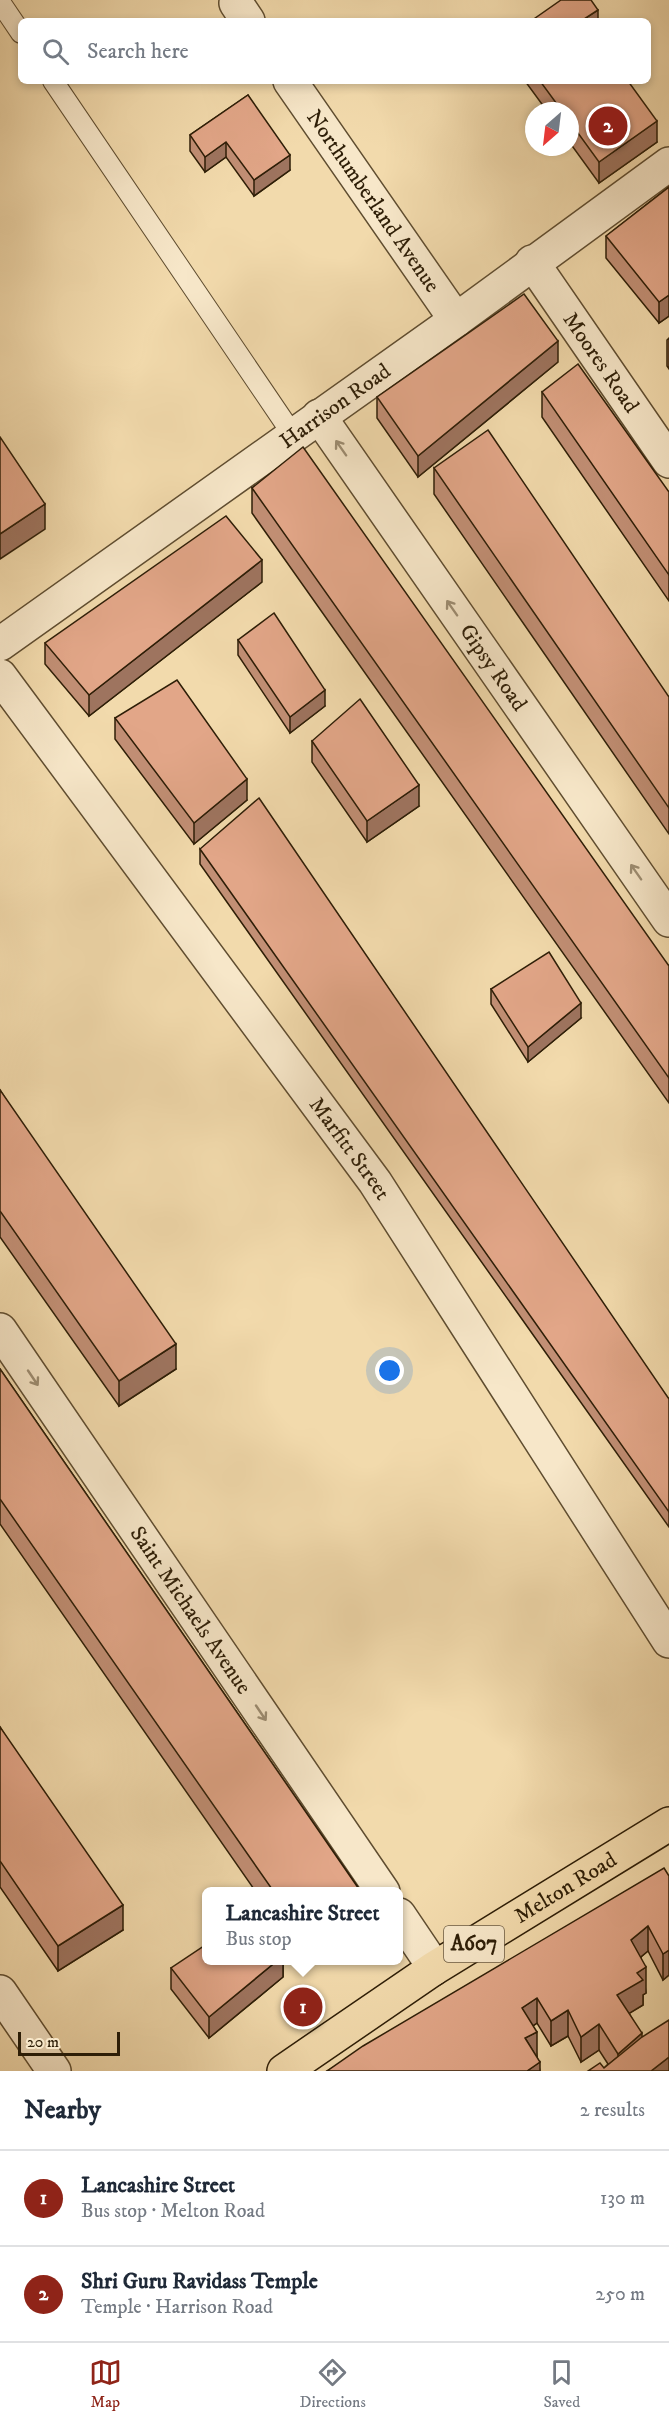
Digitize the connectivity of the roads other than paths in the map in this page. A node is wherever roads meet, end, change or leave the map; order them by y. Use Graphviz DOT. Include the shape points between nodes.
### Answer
graph roads {
  1 [pos="0,2"];
  2 [pos="18,29"];
  3 [pos="56,84"];
  4 [pos="292,84"];
  5 [pos="669,164"];
  6 [pos="532,262"];
  7 [pos="456,320"];
  8 [pos="306,425"];
  9 [pos="669,461"];
  10 [pos="0,644"];
  11 [pos="0,676"];
  12 [pos="669,920"];
  13 [pos="0,1330"];
  14 [pos="669,1641"];
  15 [pos="669,1824"];
  16 [pos="380,1887"];
  17 [pos="403,1921"];
  18 [pos="433,1969"];
  19 [pos="0,1992"];
  20 [pos="54,2071"];
  21 [pos="284,2071"];
  1 -- 2 [label="lane"];
  3 -- 8 [label="lane"];
  4 -- 7 [label="street, Northumberland Avenue"];
  5 -- 6 [label="street, Harrison Road"];
  6 -- 7 [label="street, Harrison Road"];
  6 -- 9 [label="street, Moores Road"];
  7 -- 8 [label="street, Harrison Road"];
  8 -- 10 [label="street, Harrison Road"];
  12 -- 8 [label="street, Gipsy Road, one-way"];
  11 -- 14 [label="street, Marfitt Street" via="375,1182"];
  13 -- 16 [label="street, Saint Michaels Avenue, one-way"];
  15 -- 18 [label="main road, Melton Road / A607"];
  17 -- 18 [label="street"];
  18 -- 21 [label="main road, Melton Road / A607"];
  19 -- 20 [label="street"];
}
